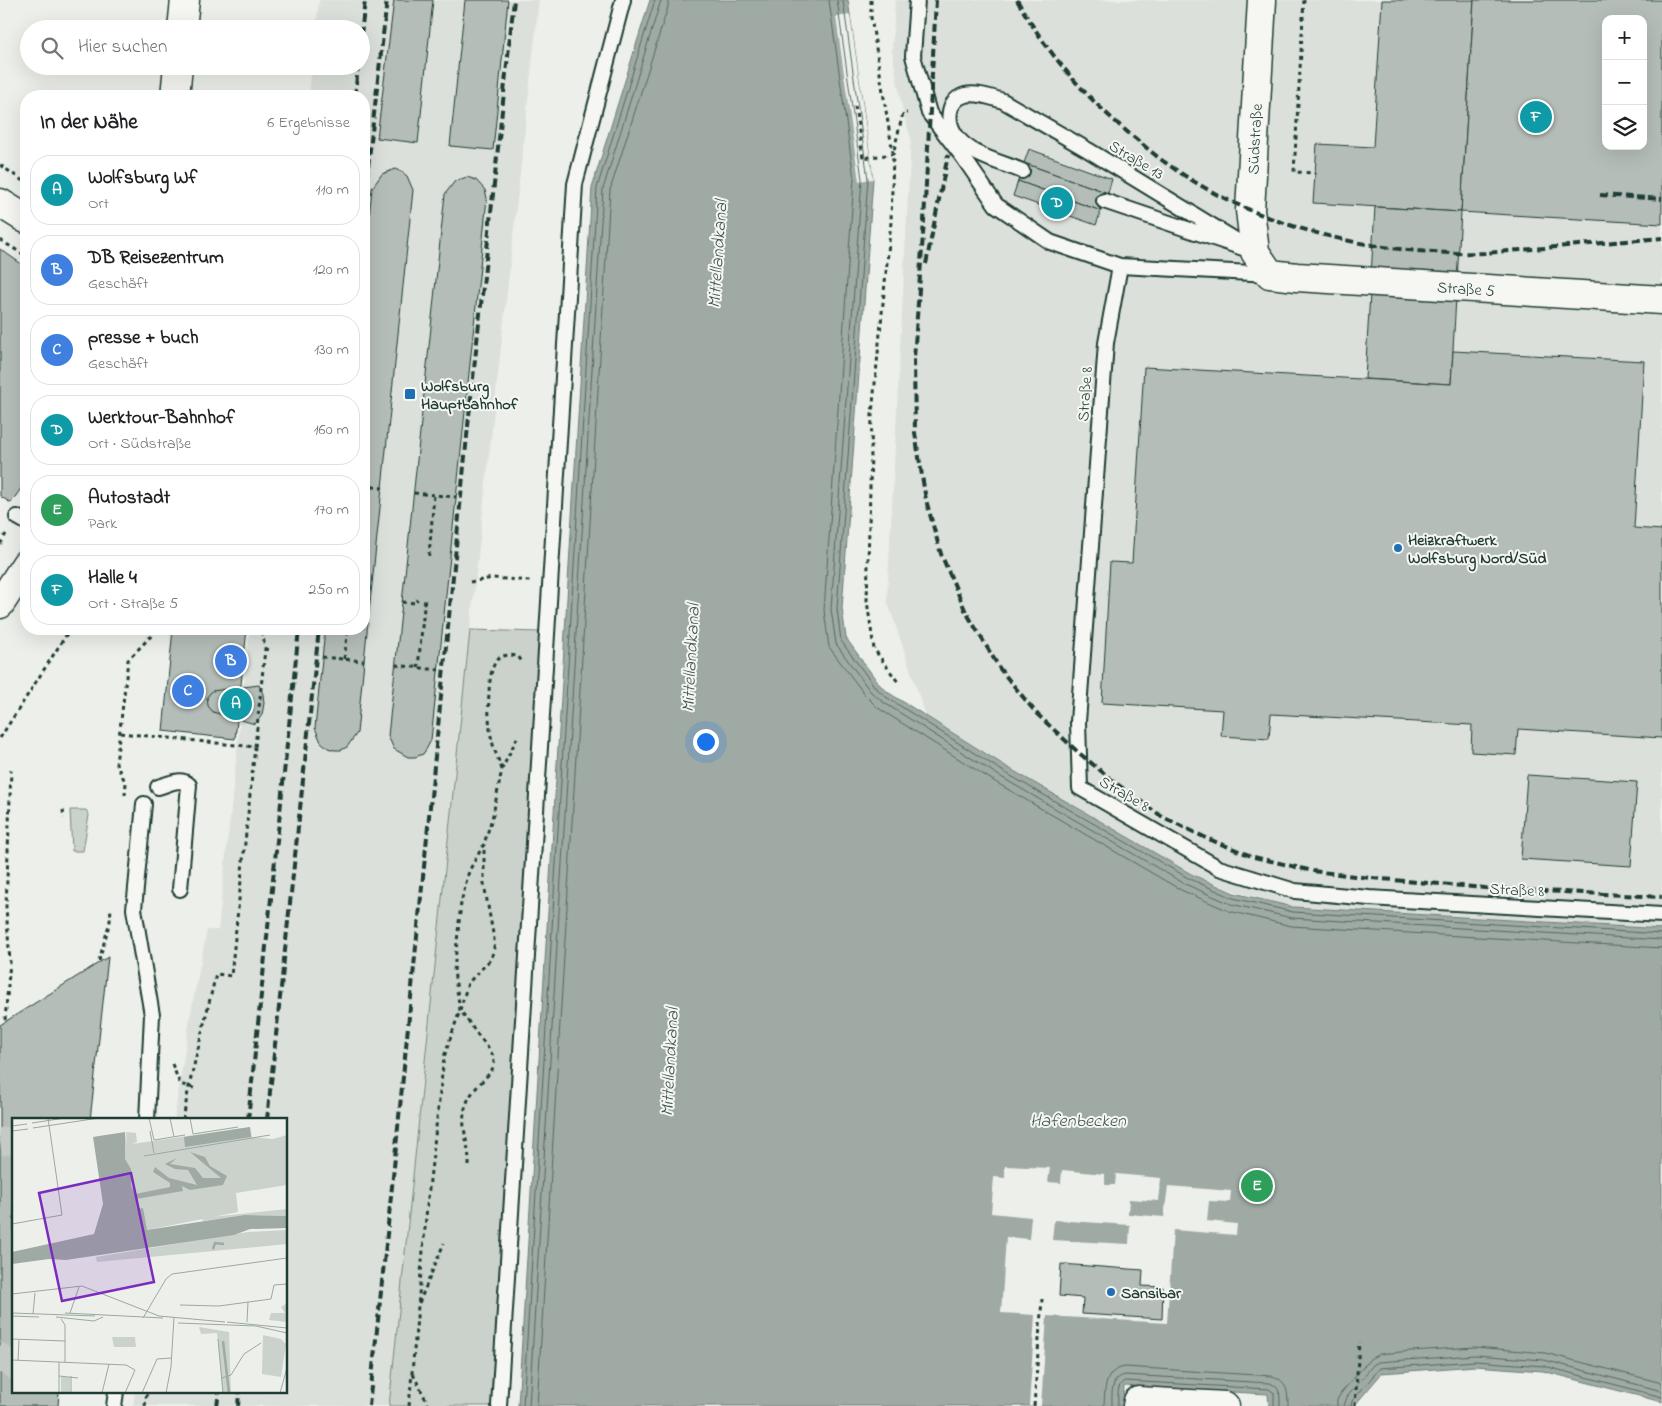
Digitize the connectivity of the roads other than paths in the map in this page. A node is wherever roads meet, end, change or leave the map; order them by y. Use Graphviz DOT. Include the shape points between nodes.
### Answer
graph roads {
  1 [pos="184,0"];
  2 [pos="623,0"];
  3 [pos="917,0"];
  4 [pos="1262,0"];
  5 [pos="183,20"];
  6 [pos="177,75"];
  7 [pos="176,90"];
  8 [pos="1022,171"];
  9 [pos="1104,201"];
  10 [pos="0,203"];
  11 [pos="20,215"];
  12 [pos="1262,263"];
  13 [pos="1120,266"];
  14 [pos="1662,300"];
  15 [pos="20,573"];
  16 [pos="0,604"];
  17 [pos="158,787"];
  18 [pos="144,804"];
  19 [pos="180,889"];
  20 [pos="1662,915"];
  21 [pos="147,1118"];
  22 [pos="499,1406"];
  23 [pos="1137,1406"];
  24 [pos="1225,1406"];
  1 -- 5 [label="street"];
  2 -- 22 [label="lane" via="575,184"];
  3 -- 13 [label="lane" via="913,56 929,113 996,205 1050,242"];
  4 -- 12 [label="street, Südstraße" via="1250,210"];
  6 -- 7 [label="street"];
  8 -- 12 [label="lane, Straße 13" via="978,154 957,137 948,115 953,103 965,95 1003,102 1097,156"];
  9 -- 12 [label="lane"];
  10 -- 11 [label="street"];
  12 -- 13 [label="lane"];
  12 -- 14 [label="street, Straße 5" via="1297,277"];
  13 -- 20 [label="lane, Straße 8" via="1106,343 1078,722 1080,788 1219,868 1295,891"];
  15 -- 16 [label="street"];
  17 -- 19 [label="lane" via="180,780 189,785"];
  18 -- 21 [label="lane" via="134,909 152,1015"];
  23 -- 24 [label="street" via="1138,1401"];
}
